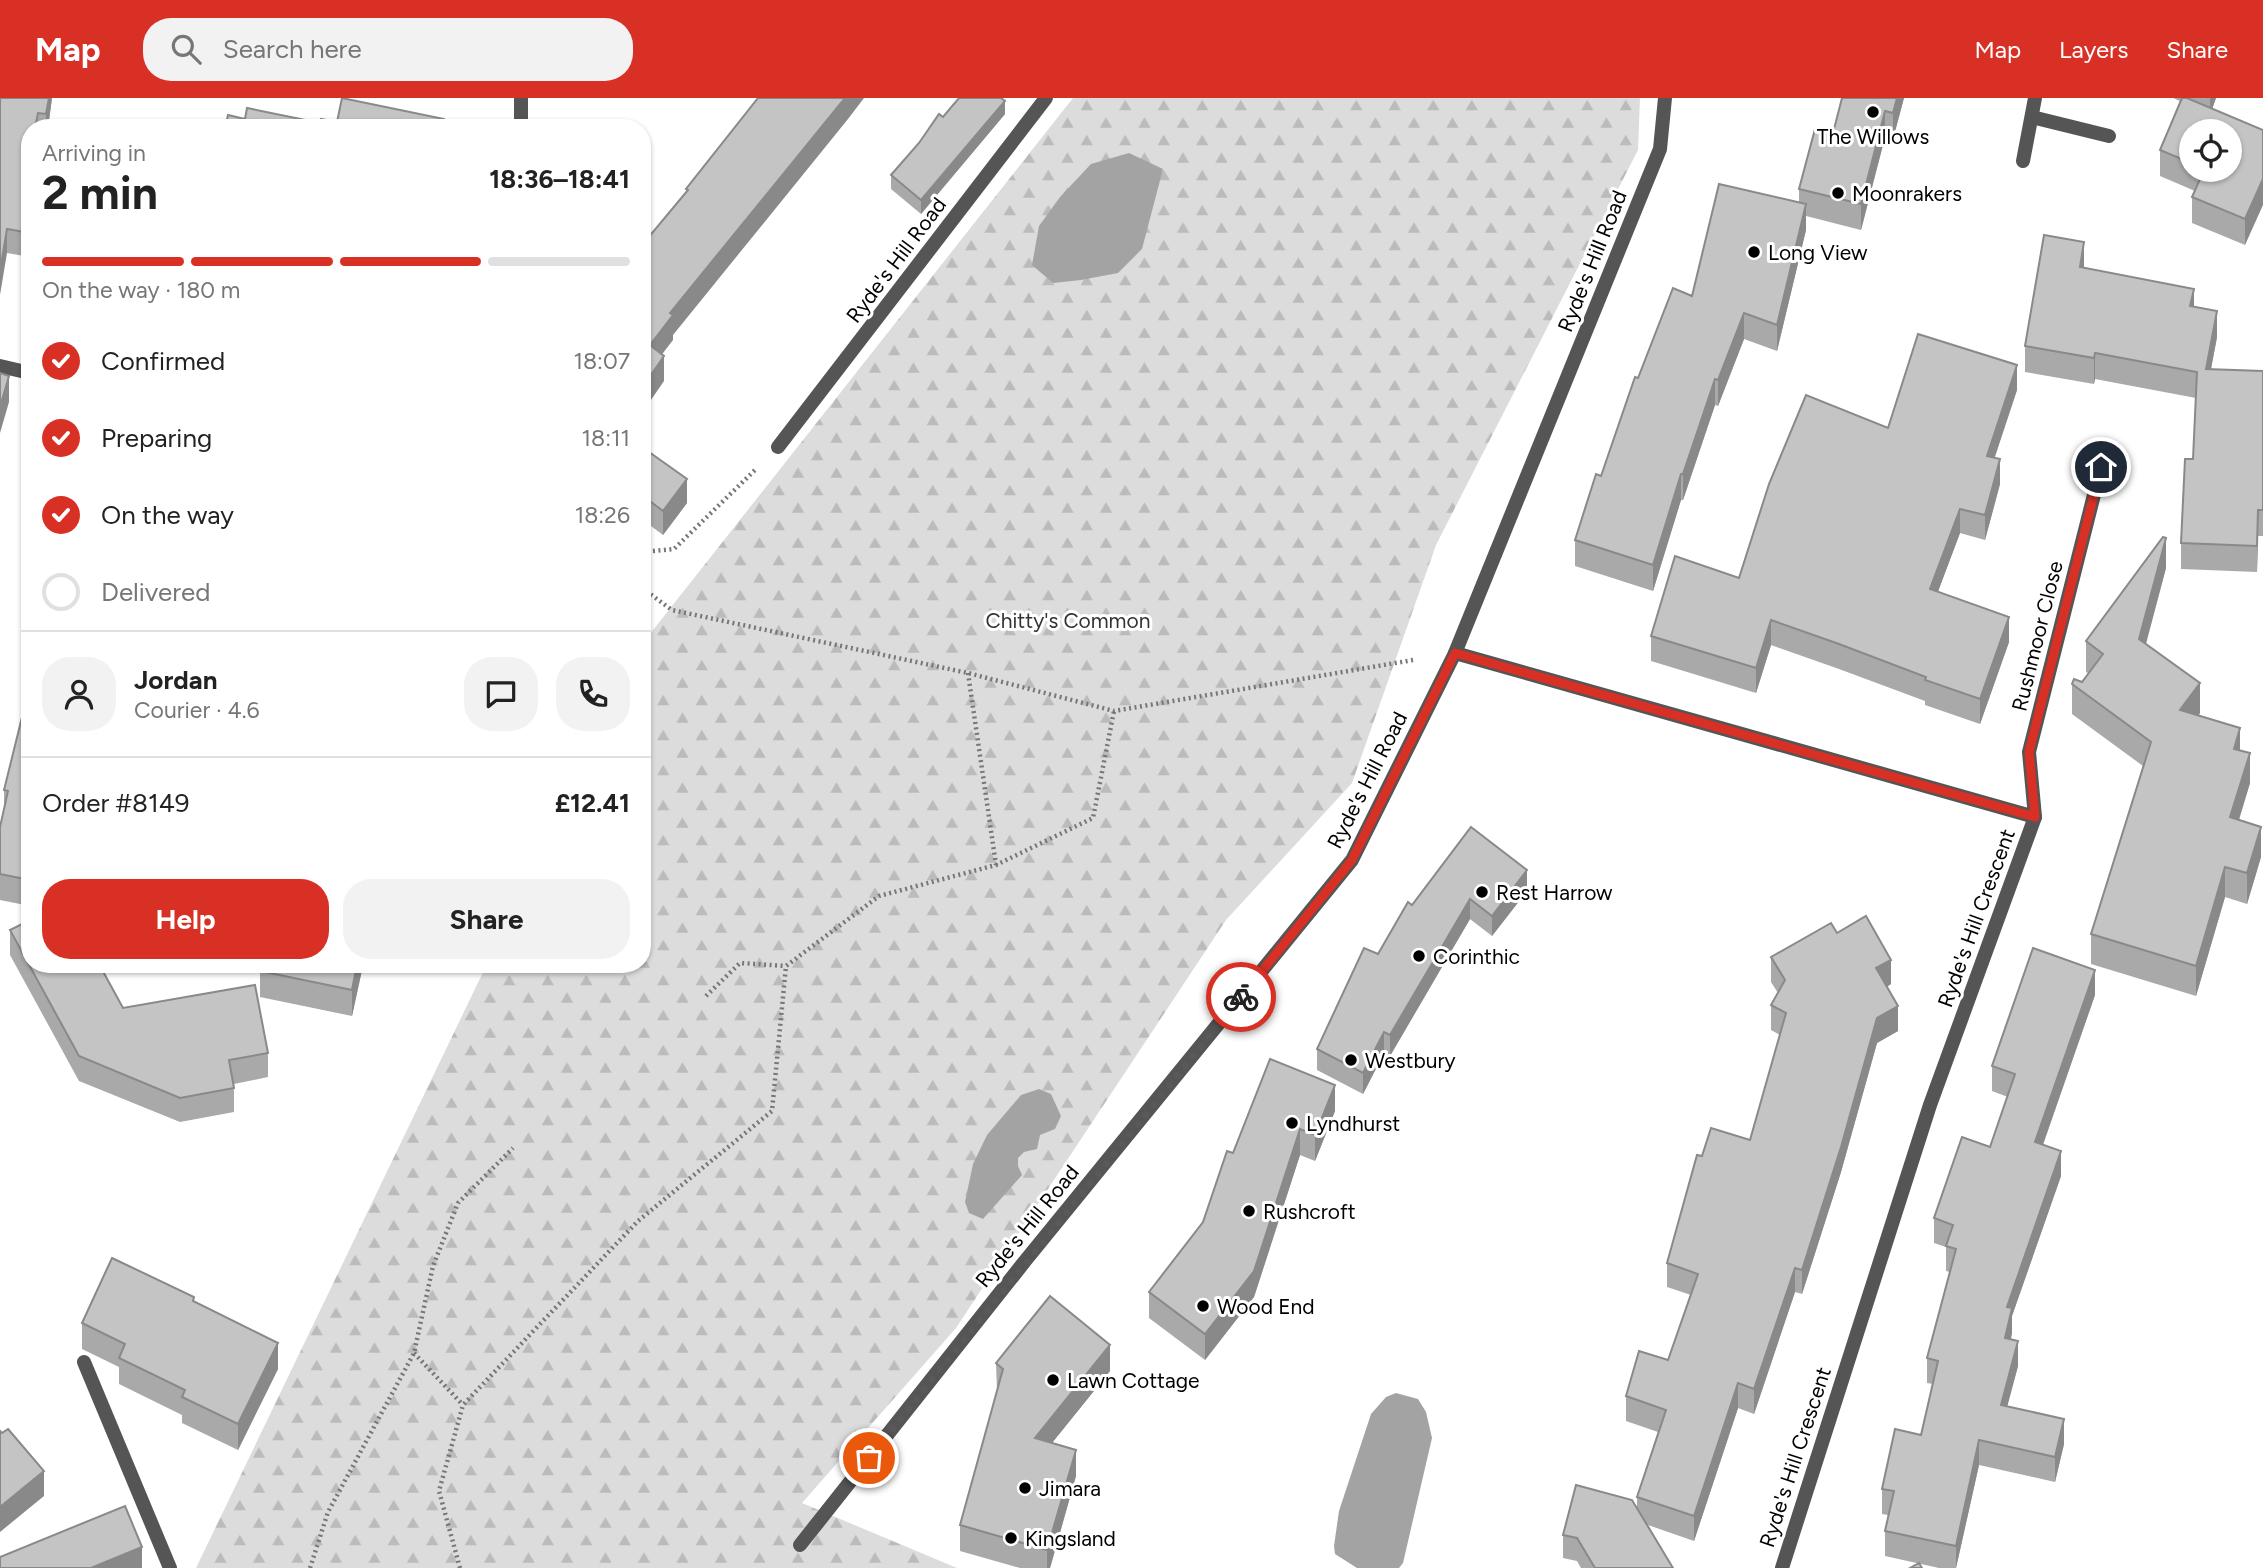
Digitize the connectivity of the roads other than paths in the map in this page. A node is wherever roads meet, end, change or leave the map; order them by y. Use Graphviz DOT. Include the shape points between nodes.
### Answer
graph roads {
  1 [pos="521,98"];
  2 [pos="1046,98"];
  3 [pos="1665,98"];
  4 [pos="2035,98"];
  5 [pos="2032,117"];
  6 [pos="521,119"];
  7 [pos="2109,136"];
  8 [pos="2023,161"];
  9 [pos="0,366"];
  10 [pos="21,371"];
  11 [pos="778,447"];
  12 [pos="2101,467"];
  13 [pos="1455,653"];
  14 [pos="2035,817"];
  15 [pos="84,1362"];
  16 [pos="800,1545"];
  17 [pos="170,1568"];
  18 [pos="1782,1568"];
  1 -- 6 [label="street"];
  2 -- 11 [label="street, Ryde's Hill Road"];
  3 -- 13 [label="street, Ryde's Hill Road" via="1660,149"];
  4 -- 5 [label="street"];
  5 -- 7 [label="street"];
  5 -- 8 [label="street"];
  9 -- 10 [label="street"];
  12 -- 14 [label="street, Rushmoor Close" via="2029,752"];
  13 -- 14 [label="street, Ryde's Hill Crescent"];
  13 -- 16 [label="street, Ryde's Hill Road" via="1352,860"];
  14 -- 18 [label="street, Ryde's Hill Crescent" via="1930,1105"];
  15 -- 17 [label="street"];
}
